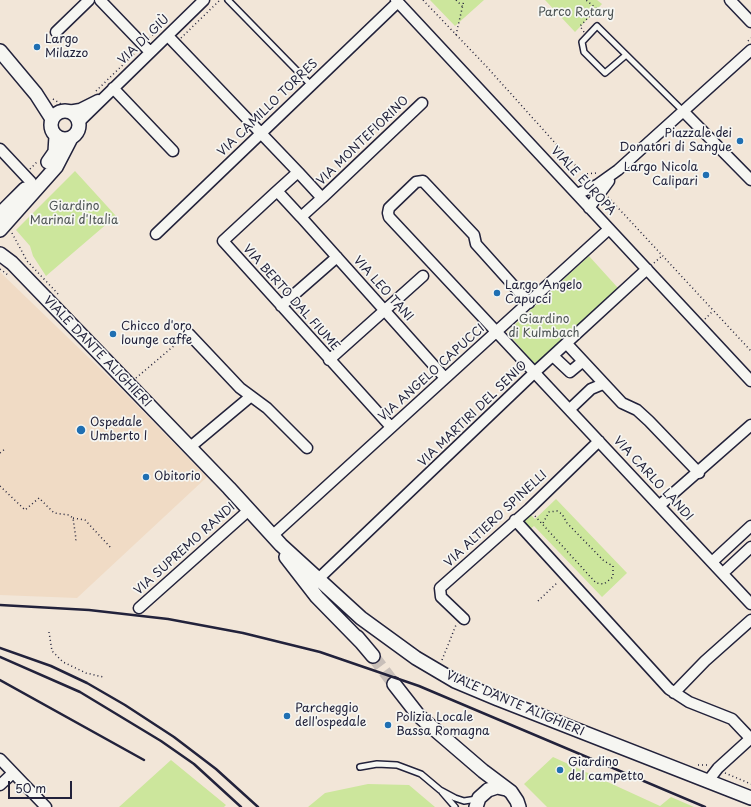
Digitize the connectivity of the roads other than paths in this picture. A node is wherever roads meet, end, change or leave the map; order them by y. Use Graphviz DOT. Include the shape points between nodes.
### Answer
graph roads {
  1 [pos="89,0"];
  2 [pos="100,0"];
  3 [pos="204,0"];
  4 [pos="228,0"];
  5 [pos="730,0"];
  6 [pos="397,1"];
  7 [pos="751,22"];
  8 [pos="56,32"];
  9 [pos="168,36"];
  10 [pos="751,50"];
  11 [pos="0,52"];
  12 [pos="150,52"];
  13 [pos="626,54"];
  14 [pos="311,85"];
  15 [pos="113,88"];
  16 [pos="102,98"];
  17 [pos="422,103"];
  18 [pos="683,111"];
  19 [pos="62,112"];
  20 [pos="79,122"];
  21 [pos="262,133"];
  22 [pos="56,136"];
  23 [pos="74,138"];
  24 [pos="0,149"];
  25 [pos="173,151"];
  26 [pos="298,172"];
  27 [pos="30,177"];
  28 [pos="751,180"];
  29 [pos="600,187"];
  30 [pos="277,191"];
  31 [pos="577,194"];
  32 [pos="322,198"];
  33 [pos="590,208"];
  34 [pos="0,214"];
  35 [pos="301,217"];
  36 [pos="609,229"];
  37 [pos="0,230"];
  38 [pos="156,234"];
  39 [pos="1,253"];
  40 [pos="337,257"];
  41 [pos="647,269"];
  42 [pos="423,276"];
  43 [pos="529,303"];
  44 [pos="281,306"];
  45 [pos="385,309"];
  46 [pos="498,332"];
  47 [pos="189,334"];
  48 [pos="567,344"];
  49 [pos="553,356"];
  50 [pos="329,360"];
  51 [pos="582,362"];
  52 [pos="535,372"];
  53 [pos="445,378"];
  54 [pos="751,381"];
  55 [pos="603,384"];
  56 [pos="250,396"];
  57 [pos="570,408"];
  58 [pos="751,425"];
  59 [pos="391,427"];
  60 [pos="599,440"];
  61 [pos="189,448"];
  62 [pos="307,448"];
  63 [pos="699,473"];
  64 [pos="660,505"];
  65 [pos="248,510"];
  66 [pos="515,520"];
  67 [pos="751,526"];
  68 [pos="277,540"];
  69 [pos="751,547"];
  70 [pos="712,562"];
  71 [pos="722,573"];
  72 [pos="320,588"];
  73 [pos="751,604"];
  74 [pos="139,608"];
  75 [pos="462,618"];
  76 [pos="751,620"];
  77 [pos="373,656"];
  78 [pos="394,684"];
  79 [pos="674,693"];
  80 [pos="751,738"];
  81 [pos="0,759"];
  82 [pos="360,767"];
  83 [pos="483,771"];
  84 [pos="13,773"];
  85 [pos="708,781"];
  86 [pos="0,785"];
  87 [pos="440,790"];
  88 [pos="513,797"];
  89 [pos="481,798"];
  90 [pos="751,798"];
  91 [pos="46,807"];
  92 [pos="455,807"];
  93 [pos="525,807"];
  1 -- 8 [label="street"];
  2 -- 12 [label="street"];
  3 -- 9 [label="street, VIA DI GIÙ"];
  4 -- 14 [label="lane"];
  5 -- 7 [label="street"];
  6 -- 14 [label="street, VIA CAMILLO TORRES"];
  6 -- 31 [label="street, VIALE EUROPA"];
  9 -- 12 [label="street, VIA DI GIÙ"];
  9 -- 21 [label="street"];
  10 -- 18 [label="street"];
  11 -- 19 [label="street" via="36,94"];
  12 -- 15 [label="street, VIA DI GIÙ"];
  13 -- 13 [label="lane" via="597,26 582,42 584,52 605,73"];
  13 -- 18 [label="lane"];
  14 -- 21 [label="street, VIA CAMILLO TORRES"];
  15 -- 16 [label="street, VIA DI GIÙ"];
  15 -- 25 [label="street"];
  16 -- 19 [label="street, VIA DI GIÙ" via="80,109"];
  16 -- 20 [label="street, VIA DI GIÙ"];
  17 -- 32 [label="street, VIA MONTEFIORINO"];
  18 -- 28 [label="street"];
  18 -- 29 [label="street"];
  19 -- 20 [label="street" via="75,115"];
  19 -- 22 [label="street" via="51,128"];
  20 -- 23 [label="street" via="78,132"];
  21 -- 26 [label="street"];
  21 -- 38 [label="street, VIA CAMILLO TORRES"];
  22 -- 23 [label="street" via="63,139"];
  22 -- 27 [label="street" via="55,152"];
  23 -- 37 [label="street" via="56,167"];
  24 -- 27 [label="street"];
  26 -- 30 [label="street"];
  26 -- 32 [label="street"];
  27 -- 34 [label="street"];
  29 -- 31 [label="street"];
  29 -- 33 [label="street"];
  30 -- 35 [label="street, VIA LEO TANI"];
  30 -- 44 [label="street, VIA BERTO DAL FIUME" via="222,241"];
  31 -- 33 [label="street, VIALE EUROPA"];
  32 -- 35 [label="street, VIA MONTEFIORINO"];
  33 -- 36 [label="street, VIALE EUROPA"];
  35 -- 40 [label="street, VIA LEO TANI"];
  36 -- 41 [label="street, VIALE EUROPA"];
  36 -- 43 [label="street, VIA ANGELO CAPUCCI"];
  39 -- 61 [label="street, VIALE DANTE ALIGHIERI"];
  40 -- 44 [label="street"];
  40 -- 45 [label="street, VIA LEO TANI"];
  41 -- 48 [label="street, VIA MARTIRI DEL SENIO"];
  41 -- 54 [label="street, VIALE EUROPA"];
  42 -- 45 [label="street"];
  43 -- 46 [label="street, VIA ANGELO CAPUCCI"];
  43 -- 46 [label="street, VIA CARLO LANDI" via="476,244 474,235 420,180 416,182 388,210 389,217"];
  44 -- 50 [label="street, VIA BERTO DAL FIUME"];
  45 -- 50 [label="street"];
  45 -- 53 [label="street, VIA LEO TANI"];
  46 -- 52 [label="street, VIA CARLO LANDI"];
  46 -- 53 [label="street, VIA ANGELO CAPUCCI"];
  47 -- 56 [label="street"];
  48 -- 49 [label="street, VIA MARTIRI DEL SENIO"];
  48 -- 51 [label="street"];
  49 -- 51 [label="street" via="570,372"];
  49 -- 52 [label="street, VIA MARTIRI DEL SENIO"];
  50 -- 59 [label="street, VIA BERTO DAL FIUME"];
  51 -- 55 [label="street"];
  52 -- 57 [label="street, VIA CARLO LANDI"];
  52 -- 72 [label="street, VIA MARTIRI DEL SENIO"];
  53 -- 59 [label="street, VIA ANGELO CAPUCCI"];
  55 -- 57 [label="street" via="591,389"];
  55 -- 63 [label="street" via="622,403 637,410 649,420"];
  56 -- 61 [label="street"];
  56 -- 62 [label="street" via="268,408"];
  57 -- 60 [label="street, VIA CARLO LANDI"];
  58 -- 63 [label="street"];
  59 -- 68 [label="street, VIA ANGELO CAPUCCI"];
  60 -- 64 [label="street, VIA CARLO LANDI"];
  60 -- 66 [label="street, VIA ALTIERO SPINELLI"];
  61 -- 65 [label="street, VIALE DANTE ALIGHIERI"];
  63 -- 64 [label="street"];
  64 -- 70 [label="street, VIA CARLO LANDI"];
  65 -- 68 [label="street, VIALE DANTE ALIGHIERI"];
  65 -- 74 [label="street, VIA SUPREMO RANDI"];
  66 -- 75 [label="street, VIA ALTIERO SPINELLI" via="440,588 441,597"];
  66 -- 79 [label="street"];
  67 -- 70 [label="street"];
  68 -- 72 [label="street, VIALE DANTE ALIGHIERI"];
  69 -- 71 [label="street"];
  70 -- 71 [label="street, VIA CARLO LANDI"];
  71 -- 73 [label="street, VIA CARLO LANDI"];
  72 -- 77 [label="street"];
  72 -- 85 [label="street, VIALE DANTE ALIGHIERI" via="416,658 455,681"];
  76 -- 79 [label="street"];
  78 -- 83 [label="street" via="419,716"];
  79 -- 80 [label="street" via="689,702 732,719"];
  80 -- 85 [label="street" via="718,768"];
  81 -- 84 [label="street"];
  82 -- 87 [label="lane" via="377,764 397,765 421,774"];
  83 -- 88 [label="street"];
  83 -- 89 [label="street"];
  84 -- 86 [label="street"];
  84 -- 91 [label="street"];
  85 -- 90 [label="street, VIALE DANTE ALIGHIERI"];
  87 -- 89 [label="lane" via="464,801"];
  87 -- 92 [label="lane"];
  88 -- 89 [label="street" via="497,788"];
  88 -- 93 [label="street"];
}
